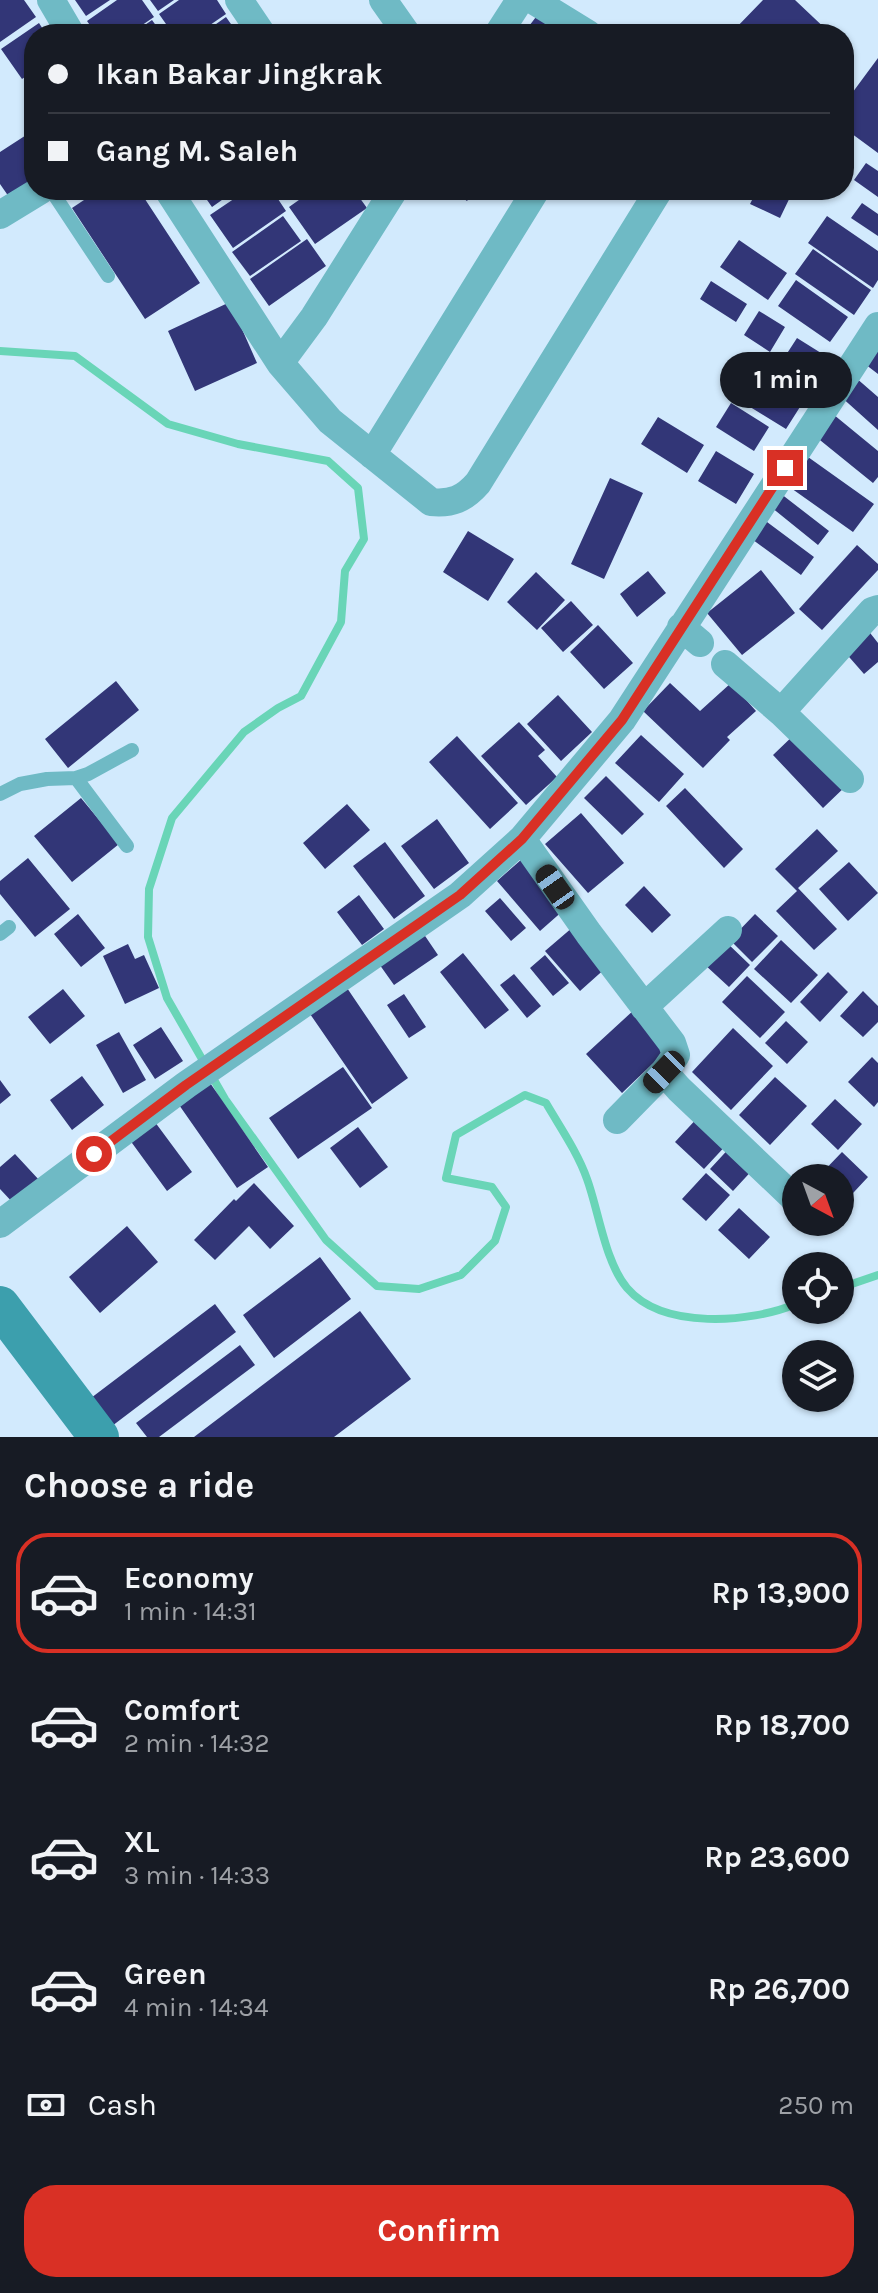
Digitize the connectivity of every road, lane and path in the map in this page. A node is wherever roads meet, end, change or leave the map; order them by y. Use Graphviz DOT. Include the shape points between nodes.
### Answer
graph roads {
  1 [pos="51,0"];
  2 [pos="239,0"];
  3 [pos="383,0"];
  4 [pos="520,0"];
  5 [pos="533,0"];
  6 [pos="65,24"];
  7 [pos="255,24"];
  8 [pos="400,24"];
  9 [pos="504,24"];
  10 [pos="572,24"];
  11 [pos="25,200"];
  12 [pos="58,200"];
  13 [pos="174,200"];
  14 [pos="379,200"];
  15 [pos="530,200"];
  16 [pos="653,200"];
  17 [pos="0,215"];
  18 [pos="108,276"];
  19 [pos="878,326"];
  20 [pos="280,363"];
  21 [pos="372,455"];
  22 [pos="878,609"];
  23 [pos="725,664"];
  24 [pos="781,712"];
  25 [pos="132,750"];
  26 [pos="76,778"];
  27 [pos="850,779"];
  28 [pos="0,794"];
  29 [pos="522,839"];
  30 [pos="127,846"];
  31 [pos="728,930"];
  32 [pos="644,1007"];
  33 [pos="664,1072"];
  34 [pos="617,1120"];
  35 [pos="782,1187"];
  36 [pos="0,1224"];
  37 [pos="0,1306"];
  38 [pos="99,1437"];
  1 -- 6 [label="street"];
  2 -- 7 [label="street"];
  3 -- 8 [label="street"];
  4 -- 9 [label="street"];
  5 -- 10 [label="street"];
  11 -- 17 [label="street"];
  12 -- 18 [label="lane"];
  13 -- 20 [label="street"];
  14 -- 20 [label="street" via="314,317"];
  15 -- 21 [label="street"];
  16 -- 21 [label="street" via="469,492 446,504 431,502"];
  19 -- 29 [label="street" via="690,635"];
  20 -- 21 [label="street" via="330,421"];
  22 -- 24 [label="street"];
  23 -- 24 [label="street"];
  24 -- 27 [label="street"];
  25 -- 26 [label="lane"];
  26 -- 28 [label="lane" via="20,784"];
  26 -- 30 [label="lane"];
  29 -- 32 [label="street"];
  29 -- 36 [label="street" via="460,895 186,1085"];
  31 -- 32 [label="street"];
  32 -- 33 [label="street" via="676,1055"];
  33 -- 34 [label="street"];
  33 -- 35 [label="street"];
  37 -- 38 [label="street"];
}
